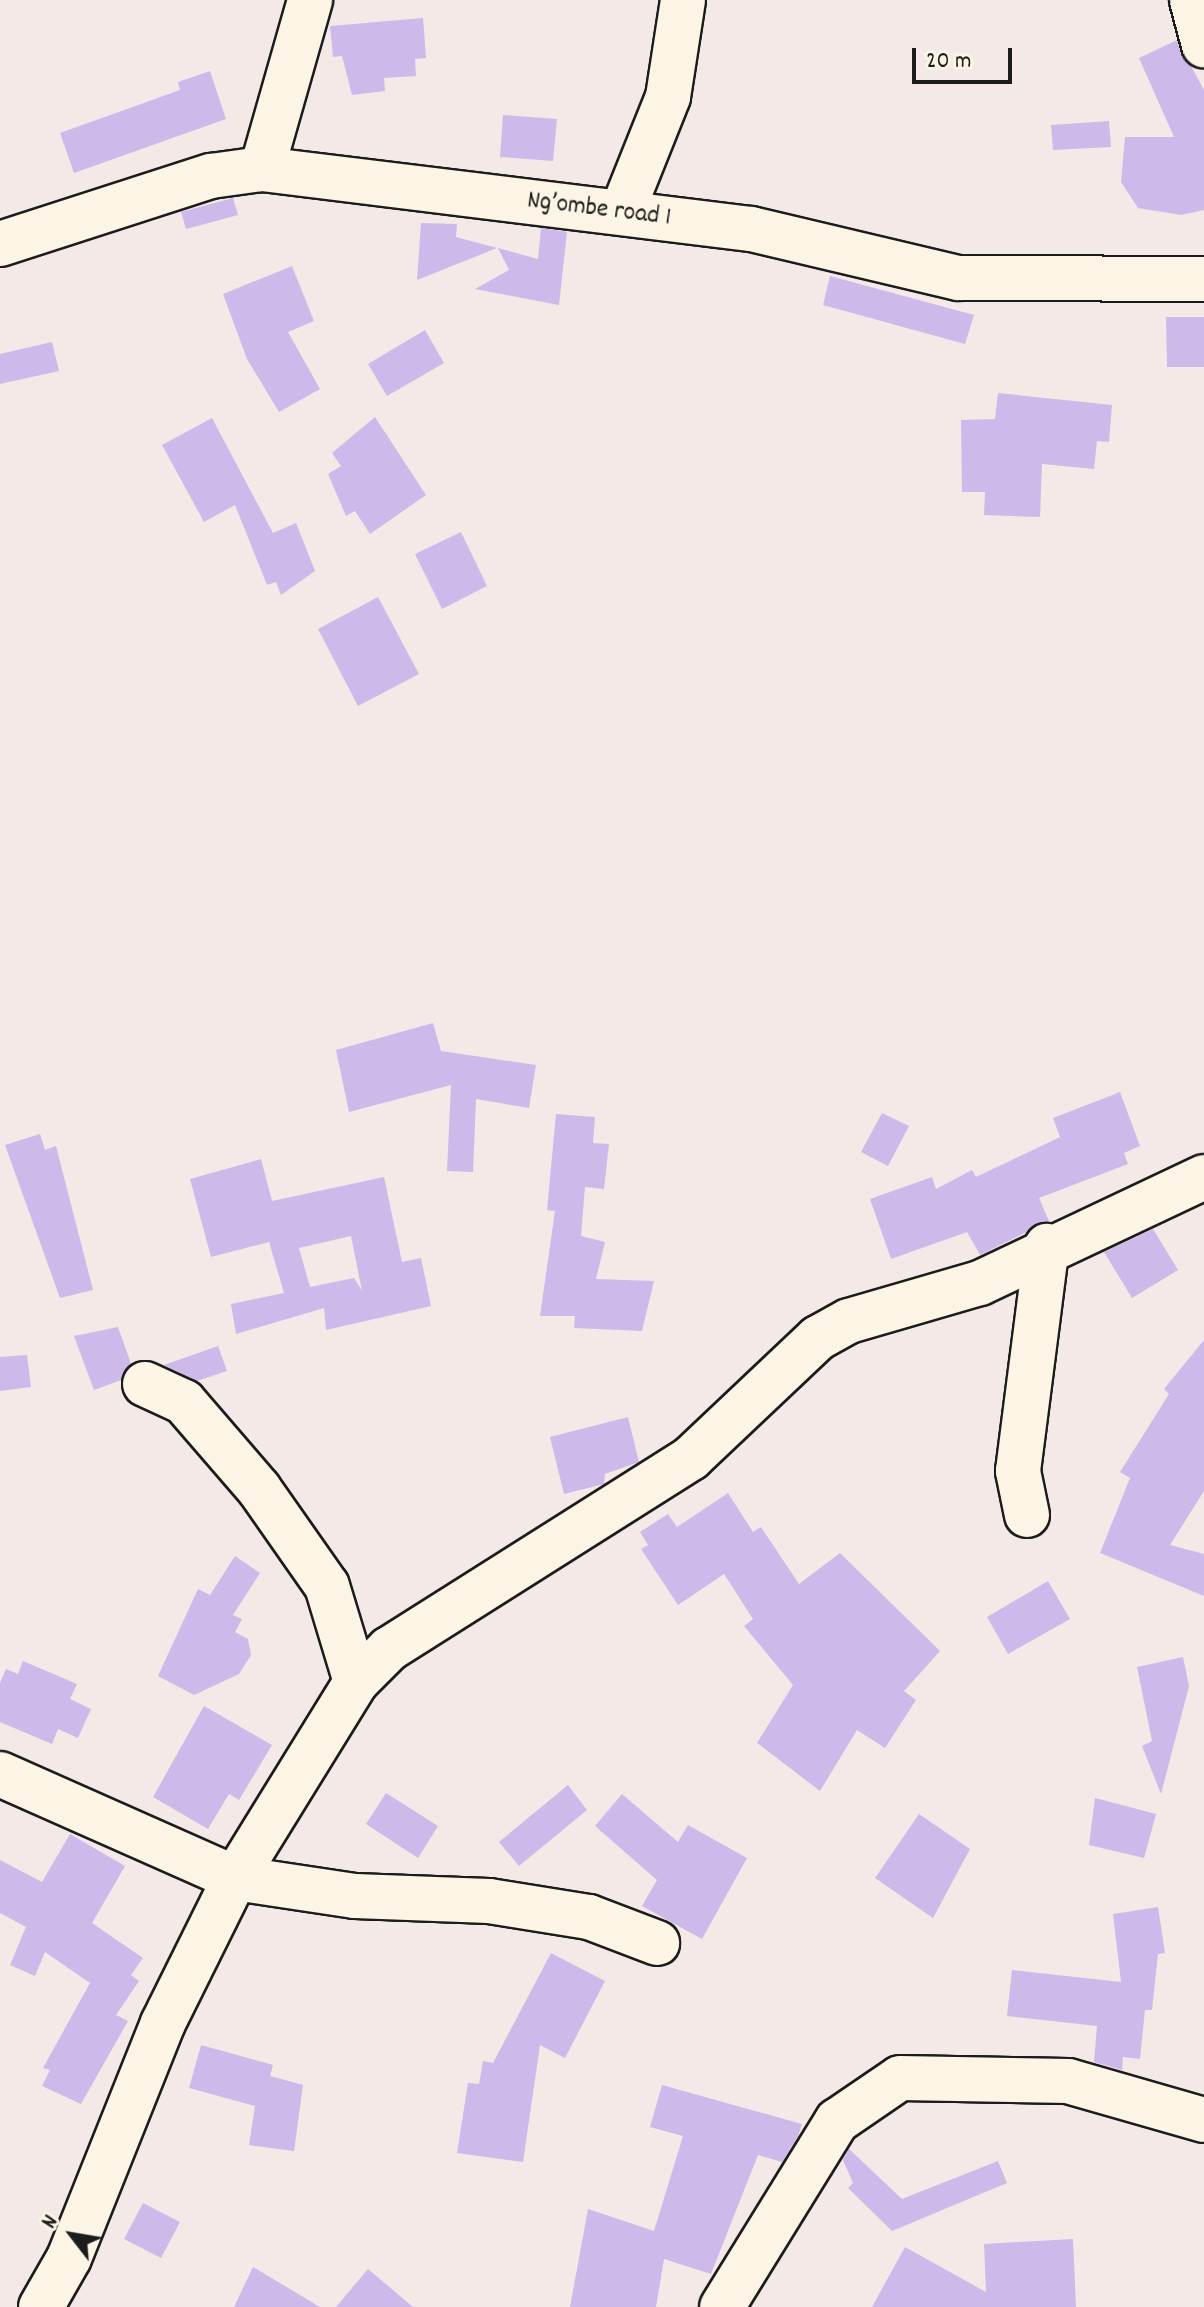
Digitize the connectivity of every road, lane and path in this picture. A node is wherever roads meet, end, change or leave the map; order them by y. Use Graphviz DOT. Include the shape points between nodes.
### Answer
graph roads {
  1 [pos="310,0"];
  2 [pos="683,0"];
  3 [pos="1192,0"];
  4 [pos="1204,45"];
  5 [pos="262,169"];
  6 [pos="622,212"];
  7 [pos="0,244"];
  8 [pos="1204,279"];
  9 [pos="1204,1177"];
  10 [pos="1047,1246"];
  11 [pos="145,1384"];
  12 [pos="1027,1515"];
  13 [pos="356,1682"];
  14 [pos="0,1774"];
  15 [pos="235,1878"];
  16 [pos="657,1943"];
  17 [pos="1204,2120"];
  18 [pos="41,2307"];
  19 [pos="722,2307"];
  1 -- 5 [label="street"];
  2 -- 6 [label="street" via="668,97"];
  3 -- 4 [label="street"];
  5 -- 6 [label="street, Ng’ombe road 1"];
  5 -- 7 [label="street, Ng’ombe road 1" via="211,176"];
  6 -- 8 [label="street, Ng’ombe road 1" via="764,232 958,278"];
  9 -- 10 [label="street"];
  10 -- 12 [label="street" via="1018,1471"];
  10 -- 13 [label="street" via="980,1283 849,1321 818,1338 691,1458 552,1552 431,1617"];
  11 -- 13 [label="street" via="184,1402 259,1489 327,1586"];
  13 -- 15 [label="street"];
  14 -- 15 [label="street"];
  15 -- 16 [label="street" via="355,1896 489,1901 589,1917"];
  15 -- 18 [label="street" via="163,2023 69,2258"];
  17 -- 19 [label="street" via="1068,2081 900,2078 837,2121"];
}
